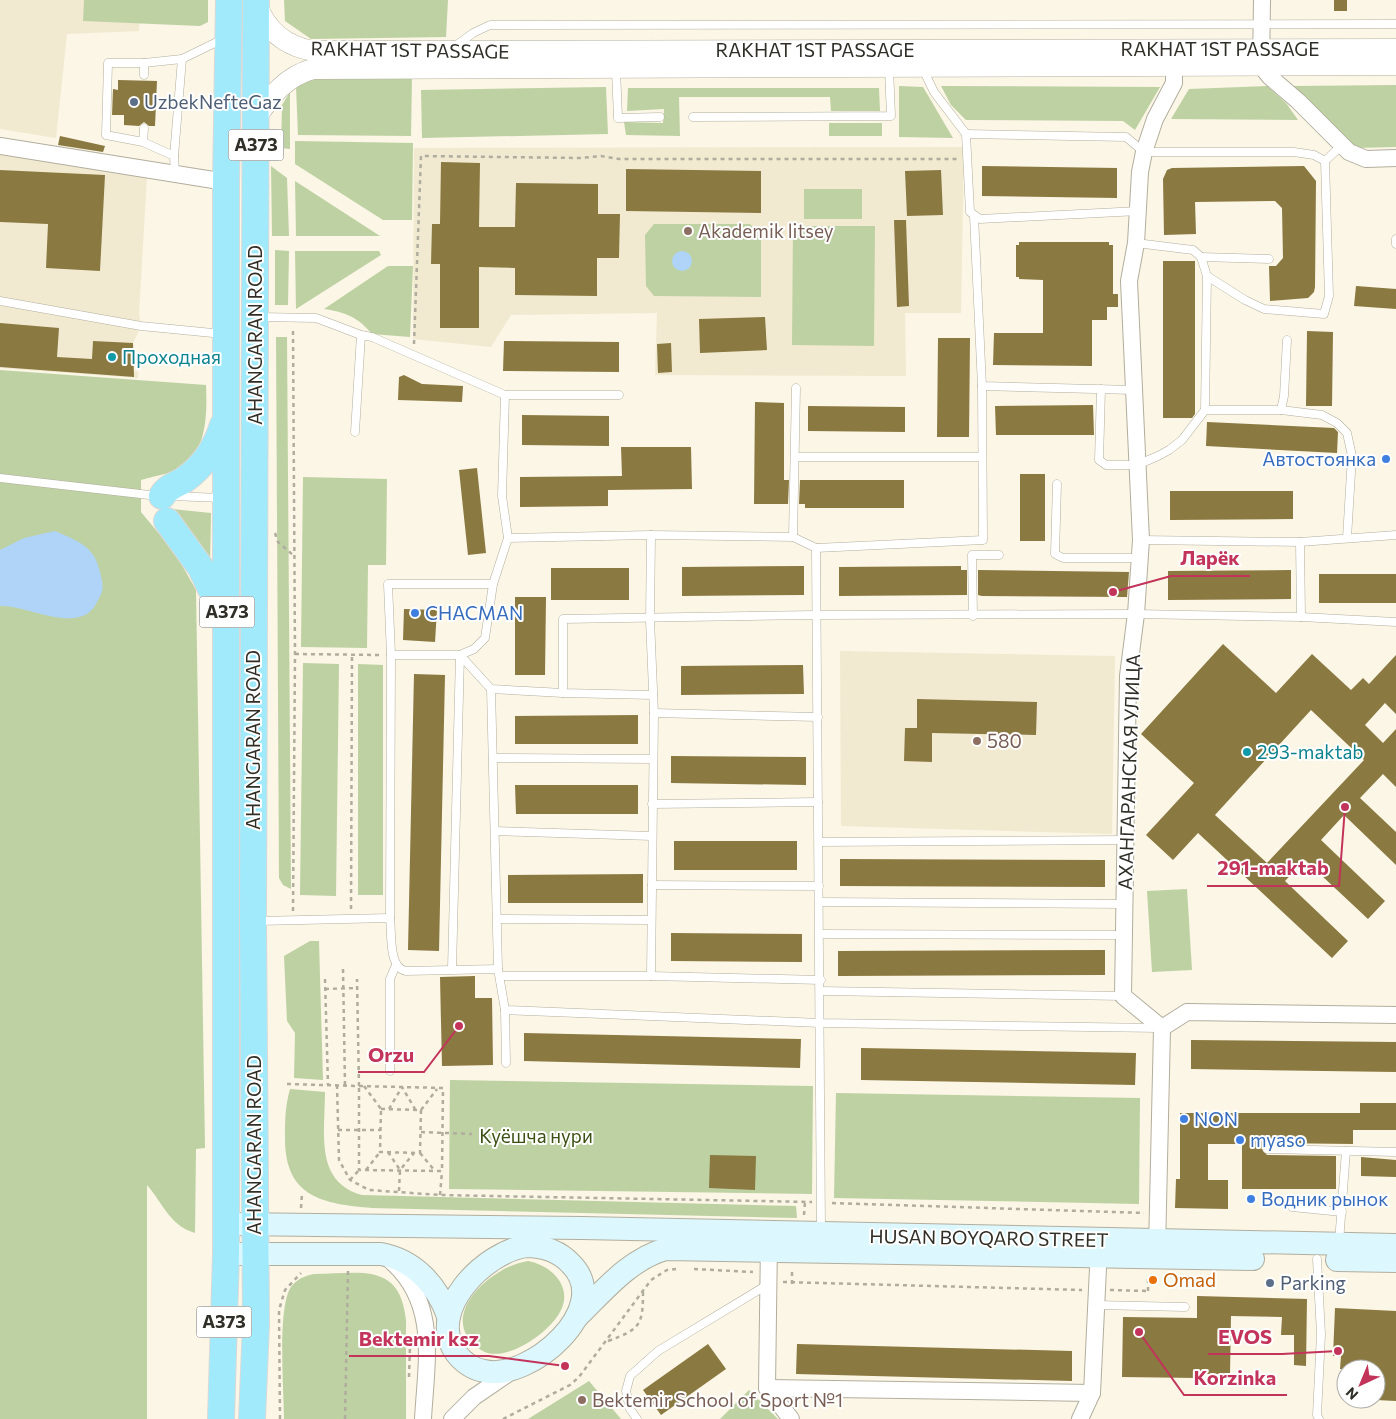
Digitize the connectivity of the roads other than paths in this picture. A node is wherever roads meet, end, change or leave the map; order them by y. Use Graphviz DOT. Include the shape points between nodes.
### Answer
graph roads {
  1 [pos="229,0"];
  2 [pos="1262,0"];
  3 [pos="256,1"];
  4 [pos="1262,24"];
  5 [pos="1396,24"];
  6 [pos="229,36"];
  7 [pos="1396,49"];
  8 [pos="448,51"];
  9 [pos="1174,58"];
  10 [pos="1261,58"];
  11 [pos="182,59"];
  12 [pos="144,63"];
  13 [pos="1396,66"];
  14 [pos="889,67"];
  15 [pos="922,67"];
  16 [pos="616,68"];
  17 [pos="144,75"];
  18 [pos="660,117"];
  19 [pos="693,117"];
  20 [pos="256,118"];
  21 [pos="144,128"];
  22 [pos="966,134"];
  23 [pos="143,142"];
  24 [pos="0,146"];
  25 [pos="1342,146"];
  26 [pos="1144,152"];
  27 [pos="174,156"];
  28 [pos="1396,158"];
  29 [pos="1326,161"];
  30 [pos="175,175"];
  31 [pos="226,182"];
  32 [pos="1139,212"];
  33 [pos="974,216"];
  34 [pos="1396,239"];
  35 [pos="1136,243"];
  36 [pos="1396,244"];
  37 [pos="1201,256"];
  38 [pos="1269,259"];
  39 [pos="1207,276"];
  40 [pos="0,301"];
  41 [pos="255,317"];
  42 [pos="228,334"];
  43 [pos="361,335"];
  44 [pos="1288,340"];
  45 [pos="982,386"];
  46 [pos="796,388"];
  47 [pos="1101,389"];
  48 [pos="1134,390"];
  49 [pos="506,395"];
  50 [pos="619,395"];
  51 [pos="1205,410"];
  52 [pos="1281,410"];
  53 [pos="227,413"];
  54 [pos="355,432"];
  55 [pos="982,456"];
  56 [pos="796,457"];
  57 [pos="1137,465"];
  58 [pos="0,478"];
  59 [pos="1057,484"];
  60 [pos="227,498"];
  61 [pos="165,509"];
  62 [pos="651,535"];
  63 [pos="1396,535"];
  64 [pos="792,537"];
  65 [pos="508,538"];
  66 [pos="1347,538"];
  67 [pos="1141,540"];
  68 [pos="972,541"];
  69 [pos="1300,542"];
  70 [pos="816,548"];
  71 [pos="972,555"];
  72 [pos="998,555"];
  73 [pos="1140,558"];
  74 [pos="493,584"];
  75 [pos="1136,614"];
  76 [pos="816,615"];
  77 [pos="973,616"];
  78 [pos="1301,617"];
  79 [pos="650,620"];
  80 [pos="1396,622"];
  81 [pos="227,623"];
  82 [pos="391,655"];
  83 [pos="460,655"];
  84 [pos="491,689"];
  85 [pos="563,693"];
  86 [pos="653,695"];
  87 [pos="654,713"];
  88 [pos="818,717"];
  89 [pos="494,758"];
  90 [pos="653,759"];
  91 [pos="818,802"];
  92 [pos="652,804"];
  93 [pos="495,831"];
  94 [pos="652,836"];
  95 [pos="1126,840"];
  96 [pos="819,842"];
  97 [pos="652,885"];
  98 [pos="819,886"];
  99 [pos="819,902"];
  100 [pos="1125,904"];
  101 [pos="390,918"];
  102 [pos="498,919"];
  103 [pos="651,920"];
  104 [pos="252,921"];
  105 [pos="820,934"];
  106 [pos="1124,935"];
  107 [pos="396,965"];
  108 [pos="452,969"];
  109 [pos="499,973"];
  110 [pos="651,976"];
  111 [pos="821,980"];
  112 [pos="821,991"];
  113 [pos="1123,996"];
  114 [pos="505,1010"];
  115 [pos="1396,1015"];
  116 [pos="820,1023"];
  117 [pos="1162,1028"];
  118 [pos="506,1063"];
  119 [pos="390,1071"];
  120 [pos="1267,1149"];
  121 [pos="1346,1151"];
  122 [pos="1396,1152"];
  123 [pos="1292,1207"];
  124 [pos="1342,1212"];
  125 [pos="226,1224"];
  126 [pos="255,1224"];
  127 [pos="441,1228"];
  128 [pos="582,1228"];
  129 [pos="769,1242"];
  130 [pos="821,1243"];
  131 [pos="1338,1244"];
  132 [pos="1396,1245"];
  133 [pos="526,1246"];
  134 [pos="1099,1248"];
  135 [pos="1154,1252"];
  136 [pos="226,1254"];
  137 [pos="255,1254"];
  138 [pos="381,1254"];
  139 [pos="1318,1259"];
  140 [pos="1396,1261"];
  141 [pos="769,1279"];
  142 [pos="1097,1297"];
  143 [pos="1185,1307"];
  144 [pos="448,1316"];
  145 [pos="576,1318"];
  146 [pos="426,1360"];
  147 [pos="514,1369"];
  148 [pos="767,1388"];
  149 [pos="1092,1392"];
  150 [pos="221,1419"];
  151 [pos="252,1419"];
  152 [pos="423,1419"];
  153 [pos="452,1419"];
  154 [pos="637,1419"];
  155 [pos="792,1419"];
  156 [pos="1080,1419"];
  157 [pos="1319,1419"];
  1 -- 6 [label="highway, AHANGARAN ROAD / A373"];
  2 -- 4 [label="street"];
  3 -- 8 [label="street, RAKHAT 1ST PASSAGE" via="265,21 277,36 303,50"];
  3 -- 20 [label="highway, AHANGARAN ROAD / A373"];
  4 -- 5 [label="lane"];
  4 -- 8 [label="lane" via="490,25"];
  4 -- 10 [label="street"];
  6 -- 11 [label="lane"];
  6 -- 31 [label="highway, AHANGARAN ROAD / A373"];
  7 -- 10 [label="street, RAKHAT 1ST PASSAGE"];
  8 -- 9 [label="street, RAKHAT 1ST PASSAGE"];
  9 -- 10 [label="street, RAKHAT 1ST PASSAGE"];
  9 -- 15 [label="street, RAKHAT 1ST PASSAGE"];
  9 -- 26 [label="street, АХАНГАРАНСКАЯ УЛИЦА" via="1174,83 1155,119"];
  10 -- 13 [label="street, RAKHAT 1ST PASSAGE"];
  10 -- 25 [label="street"];
  11 -- 12 [label="lane"];
  11 -- 27 [label="lane"];
  12 -- 17 [label="lane"];
  12 -- 23 [label="lane" via="108,63 106,135"];
  14 -- 15 [label="street, RAKHAT 1ST PASSAGE"];
  14 -- 16 [label="street, RAKHAT 1ST PASSAGE"];
  14 -- 19 [label="lane" via="891,116"];
  15 -- 22 [label="lane" via="934,92"];
  16 -- 18 [label="lane" via="618,118"];
  16 -- 20 [label="street, RAKHAT 1ST PASSAGE" via="313,69 286,82"];
  20 -- 41 [label="highway, AHANGARAN ROAD / A373"];
  21 -- 23 [label="lane"];
  22 -- 26 [label="lane" via="1126,137"];
  22 -- 33 [label="lane" via="970,212"];
  23 -- 27 [label="lane"];
  24 -- 30 [label="street"];
  25 -- 28 [label="street" via="1357,157"];
  25 -- 29 [label="lane"];
  26 -- 29 [label="lane" via="1294,152 1314,155"];
  26 -- 32 [label="street, АХАНГАРАНСКАЯ УЛИЦА"];
  27 -- 30 [label="lane"];
  29 -- 39 [label="lane" via="1328,296 1324,314 1264,309"];
  30 -- 31 [label="street"];
  31 -- 42 [label="highway, AHANGARAN ROAD / A373"];
  32 -- 33 [label="lane" via="980,219"];
  32 -- 35 [label="street, АХАНГАРАНСКАЯ УЛИЦА"];
  33 -- 45 [label="lane"];
  34 -- 36 [label="lane"];
  35 -- 37 [label="lane" via="1193,250"];
  35 -- 48 [label="street, АХАНГАРАНСКАЯ УЛИЦА" via="1129,281"];
  37 -- 38 [label="lane"];
  37 -- 39 [label="lane"];
  39 -- 51 [label="lane"];
  40 -- 42 [label="lane" via="141,326"];
  41 -- 43 [label="lane" via="316,318"];
  41 -- 104 [label="highway, AHANGARAN ROAD / A373"];
  42 -- 53 [label="highway, AHANGARAN ROAD / A373"];
  43 -- 49 [label="lane"];
  43 -- 54 [label="lane"];
  44 -- 52 [label="lane"];
  45 -- 47 [label="lane"];
  45 -- 55 [label="lane"];
  46 -- 56 [label="lane"];
  47 -- 48 [label="lane"];
  47 -- 57 [label="lane" via="1099,460 1106,465"];
  48 -- 57 [label="street, АХАНГАРАНСКАЯ УЛИЦА"];
  49 -- 50 [label="lane"];
  49 -- 65 [label="lane" via="502,496"];
  51 -- 52 [label="lane"];
  51 -- 57 [label="lane" via="1170,450"];
  52 -- 66 [label="lane" via="1322,415 1347,433 1352,456"];
  53 -- 60 [label="highway, AHANGARAN ROAD / A373"];
  53 -- 61 [label="highway" via="209,456 192,474 165,490"];
  55 -- 56 [label="lane"];
  55 -- 68 [label="lane" via="983,540"];
  56 -- 64 [label="lane"];
  57 -- 67 [label="street, АХАНГАРАНСКАЯ УЛИЦА"];
  58 -- 61 [label="lane" via="119,493"];
  59 -- 73 [label="lane" via="1055,554 1062,558"];
  60 -- 61 [label="lane"];
  60 -- 81 [label="highway, AHANGARAN ROAD / A373"];
  61 -- 81 [label="highway" via="201,568"];
  62 -- 64 [label="lane"];
  62 -- 65 [label="lane"];
  62 -- 79 [label="lane"];
  63 -- 66 [label="lane"];
  64 -- 70 [label="lane"];
  65 -- 74 [label="lane"];
  66 -- 69 [label="lane"];
  67 -- 69 [label="lane"];
  67 -- 73 [label="street, АХАНГАРАНСКАЯ УЛИЦА"];
  68 -- 70 [label="lane"];
  68 -- 71 [label="lane"];
  69 -- 78 [label="lane"];
  70 -- 76 [label="lane"];
  71 -- 72 [label="lane"];
  71 -- 77 [label="lane"];
  73 -- 75 [label="street, АХАНГАРАНСКАЯ УЛИЦА"];
  74 -- 82 [label="lane" via="388,584"];
  74 -- 83 [label="lane" via="485,638 474,650"];
  75 -- 77 [label="lane"];
  75 -- 78 [label="lane"];
  75 -- 95 [label="street, АХАНГАРАНСКАЯ УЛИЦА" via="1128,676"];
  76 -- 77 [label="lane"];
  76 -- 79 [label="lane"];
  76 -- 88 [label="lane"];
  78 -- 80 [label="lane"];
  79 -- 85 [label="lane" via="564,619"];
  79 -- 86 [label="lane"];
  81 -- 125 [label="highway, AHANGARAN ROAD / A373"];
  82 -- 83 [label="lane"];
  82 -- 101 [label="lane"];
  83 -- 84 [label="lane"];
  83 -- 108 [label="lane"];
  84 -- 85 [label="lane"];
  84 -- 89 [label="lane"];
  85 -- 86 [label="lane"];
  86 -- 87 [label="lane"];
  87 -- 88 [label="lane"];
  87 -- 90 [label="lane"];
  88 -- 91 [label="lane"];
  89 -- 90 [label="lane"];
  89 -- 93 [label="lane"];
  90 -- 92 [label="lane"];
  91 -- 92 [label="lane"];
  91 -- 96 [label="lane"];
  92 -- 94 [label="lane"];
  93 -- 94 [label="lane"];
  93 -- 102 [label="lane"];
  94 -- 97 [label="lane"];
  95 -- 96 [label="lane"];
  95 -- 100 [label="street, АХАНГАРАНСКАЯ УЛИЦА"];
  96 -- 98 [label="lane"];
  97 -- 98 [label="lane"];
  97 -- 103 [label="lane"];
  98 -- 99 [label="lane"];
  99 -- 100 [label="lane"];
  99 -- 105 [label="lane"];
  100 -- 106 [label="street, АХАНГАРАНСКАЯ УЛИЦА"];
  101 -- 104 [label="lane"];
  101 -- 107 [label="lane"];
  102 -- 103 [label="lane"];
  102 -- 109 [label="lane"];
  103 -- 110 [label="lane"];
  104 -- 126 [label="highway, AHANGARAN ROAD / A373"];
  105 -- 106 [label="lane"];
  105 -- 111 [label="lane"];
  106 -- 113 [label="street, АХАНГАРАНСКАЯ УЛИЦА"];
  107 -- 108 [label="lane" via="401,970"];
  107 -- 119 [label="lane" via="390,979"];
  108 -- 109 [label="lane"];
  109 -- 110 [label="lane"];
  109 -- 114 [label="lane"];
  110 -- 111 [label="lane"];
  111 -- 112 [label="lane"];
  112 -- 113 [label="lane"];
  112 -- 116 [label="lane"];
  113 -- 117 [label="street"];
  114 -- 116 [label="lane"];
  114 -- 118 [label="lane"];
  115 -- 117 [label="street" via="1187,1012"];
  116 -- 117 [label="lane"];
  116 -- 130 [label="lane"];
  117 -- 135 [label="street" via="1158,1214"];
  120 -- 121 [label="lane"];
  121 -- 122 [label="lane"];
  121 -- 124 [label="lane"];
  123 -- 124 [label="lane"];
  124 -- 131 [label="lane"];
  125 -- 126 [label="main road"];
  125 -- 136 [label="highway, AHANGARAN ROAD / A373"];
  126 -- 127 [label="main road"];
  126 -- 137 [label="highway, AHANGARAN ROAD / A373"];
  127 -- 128 [label="main road, HUSAN BOYQARO STREET"];
  127 -- 133 [label="main road"];
  128 -- 129 [label="main road, HUSAN BOYQARO STREET"];
  128 -- 133 [label="main road, HUSAN BOYQARO STREET"];
  129 -- 130 [label="main road, HUSAN BOYQARO STREET"];
  129 -- 141 [label="street"];
  129 -- 145 [label="main road" via="666,1249 652,1253 620,1276"];
  130 -- 134 [label="main road, HUSAN BOYQARO STREET"];
  131 -- 132 [label="main road, HUSAN BOYQARO STREET"];
  131 -- 135 [label="main road, HUSAN BOYQARO STREET"];
  133 -- 144 [label="main road" via="506,1251 484,1265 467,1284"];
  133 -- 145 [label="main road" via="556,1252 577,1271 583,1284 584,1298"];
  134 -- 135 [label="main road, HUSAN BOYQARO STREET"];
  134 -- 142 [label="street"];
  135 -- 139 [label="main road, HUSAN BOYQARO STREET"];
  136 -- 137 [label="main road"];
  136 -- 150 [label="highway, AHANGARAN ROAD / A373"];
  137 -- 138 [label="main road"];
  137 -- 151 [label="highway, AHANGARAN ROAD / A373"];
  138 -- 144 [label="main road" via="403,1261 423,1276 439,1296"];
  138 -- 146 [label="street" via="403,1272 419,1297 426,1324"];
  139 -- 140 [label="main road, HUSAN BOYQARO STREET"];
  139 -- 157 [label="lane" via="1321,1334"];
  141 -- 148 [label="street"];
  141 -- 154 [label="lane" via="658,1352 630,1376 626,1391 630,1409"];
  142 -- 143 [label="lane" via="1147,1306"];
  142 -- 149 [label="street"];
  144 -- 146 [label="street"];
  144 -- 147 [label="main road" via="449,1338 465,1362 489,1372 502,1373"];
  145 -- 147 [label="main road" via="551,1346"];
  146 -- 152 [label="street"];
  147 -- 153 [label="street" via="474,1397"];
  148 -- 149 [label="street"];
  148 -- 155 [label="street"];
  149 -- 156 [label="street"];
}
